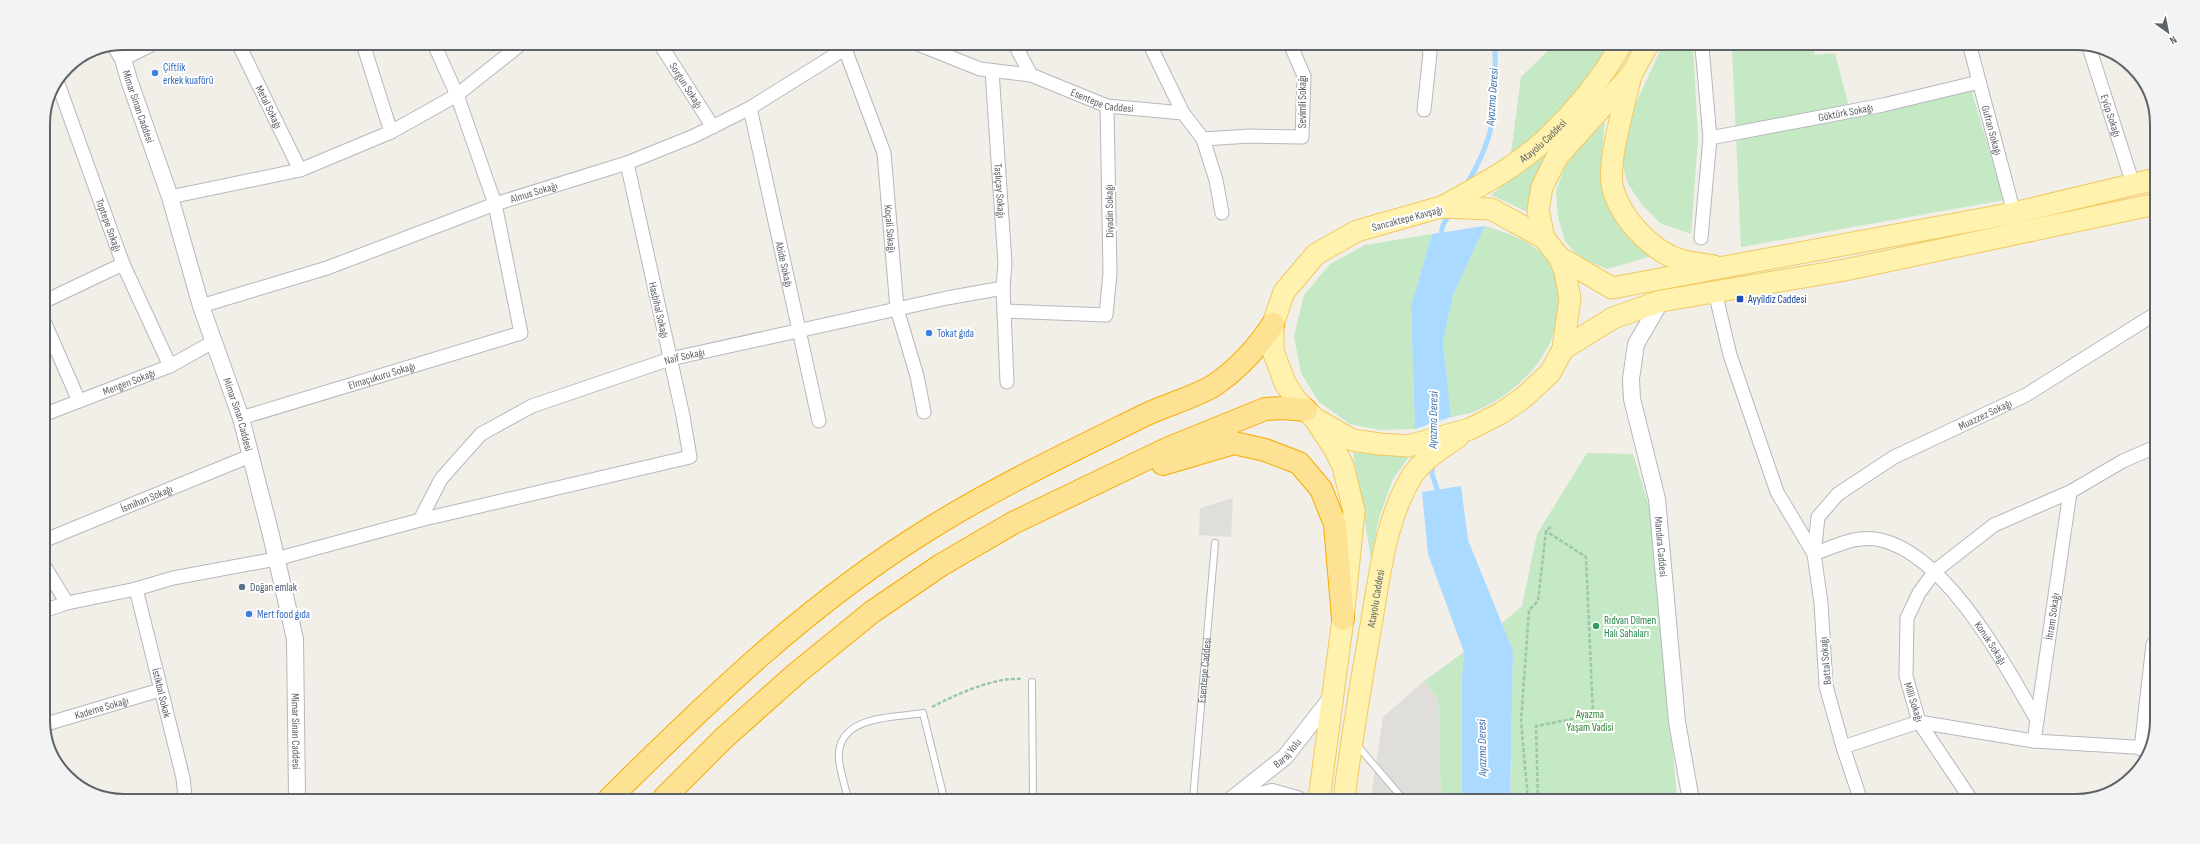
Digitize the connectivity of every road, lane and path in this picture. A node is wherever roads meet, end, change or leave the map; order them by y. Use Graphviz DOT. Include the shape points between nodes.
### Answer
graph roads {
  1 [pos="141,50"];
  2 [pos="241,50"];
  3 [pos="365,50"];
  4 [pos="437,50"];
  5 [pos="513,50"];
  6 [pos="664,50"];
  7 [pos="843,50"];
  8 [pos="849,50"];
  9 [pos="932,50"];
  10 [pos="1018,50"];
  11 [pos="1152,50"];
  12 [pos="1293,50"];
  13 [pos="1429,50"];
  14 [pos="1617,50"];
  15 [pos="1645,50"];
  16 [pos="1702,50"];
  17 [pos="1971,50"];
  18 [pos="118,51"];
  19 [pos="2090,51"];
  20 [pos="123,59"];
  21 [pos="992,71"];
  22 [pos="1031,75"];
  23 [pos="1631,75"];
  24 [pos="1979,82"];
  25 [pos="60,88"];
  26 [pos="456,95"];
  27 [pos="1107,106"];
  28 [pos="750,108"];
  29 [pos="1424,110"];
  30 [pos="1183,113"];
  31 [pos="713,127"];
  32 [pos="391,132"];
  33 [pos="1710,138"];
  34 [pos="1203,139"];
  35 [pos="627,163"];
  36 [pos="300,170"];
  37 [pos="2150,180"];
  38 [pos="2133,184"];
  39 [pos="170,197"];
  40 [pos="495,204"];
  41 [pos="2150,205"];
  42 [pos="1441,207"];
  43 [pos="1222,213"];
  44 [pos="2014,213"];
  45 [pos="1544,238"];
  46 [pos="1701,238"];
  47 [pos="1559,257"];
  48 [pos="124,264"];
  49 [pos="1726,268"];
  50 [pos="1003,288"];
  51 [pos="1715,292"];
  52 [pos="50,299"];
  53 [pos="1661,301"];
  54 [pos="200,306"];
  55 [pos="897,309"];
  56 [pos="1004,311"];
  57 [pos="2150,318"];
  58 [pos="1273,324"];
  59 [pos="799,330"];
  60 [pos="50,335"];
  61 [pos="213,342"];
  62 [pos="1563,349"];
  63 [pos="670,359"];
  64 [pos="170,366"];
  65 [pos="1007,382"];
  66 [pos="79,400"];
  67 [pos="50,412"];
  68 [pos="924,412"];
  69 [pos="1310,414"];
  70 [pos="241,418"];
  71 [pos="819,421"];
  72 [pos="1470,429"];
  73 [pos="2150,449"];
  74 [pos="250,456"];
  75 [pos="2070,492"];
  76 [pos="1818,517"];
  77 [pos="420,520"];
  78 [pos="1012,523"];
  79 [pos="1552,526"];
  80 [pos="1546,531"];
  81 [pos="50,538"];
  82 [pos="1215,542"];
  83 [pos="1814,554"];
  84 [pos="276,559"];
  85 [pos="1935,571"];
  86 [pos="50,576"];
  87 [pos="136,589"];
  88 [pos="66,603"];
  89 [pos="50,609"];
  90 [pos="1343,619"];
  91 [pos="1032,682"];
  92 [pos="2150,689"];
  93 [pos="160,690"];
  94 [pos="1332,697"];
  95 [pos="923,713"];
  96 [pos="2037,720"];
  97 [pos="1919,722"];
  98 [pos="50,723"];
  99 [pos="1352,738"];
  100 [pos="2034,741"];
  101 [pos="2146,743"];
  102 [pos="1843,747"];
  103 [pos="2144,749"];
  104 [pos="185,794"];
  105 [pos="297,794"];
  106 [pos="614,794"];
  107 [pos="668,794"];
  108 [pos="847,794"];
  109 [pos="943,794"];
  110 [pos="1033,794"];
  111 [pos="1193,794"];
  112 [pos="1238,794"];
  113 [pos="1265,794"];
  114 [pos="1279,794"];
  115 [pos="1320,794"];
  116 [pos="1345,794"];
  117 [pos="1399,794"];
  118 [pos="1527,794"];
  119 [pos="1538,794"];
  120 [pos="1691,794"];
  121 [pos="1859,794"];
  122 [pos="1967,794"];
  1 -- 20 [label="street"];
  2 -- 36 [label="street, Metal Sokağı"];
  3 -- 32 [label="street"];
  4 -- 26 [label="street"];
  5 -- 26 [label="street"];
  6 -- 31 [label="street, Sorgun Sokağı"];
  7 -- 28 [label="street, Almus Sokağı"];
  8 -- 55 [label="street, Koçali Sokağı" via="884,153"];
  9 -- 21 [label="street, Esentepe Caddesi" via="980,69"];
  10 -- 22 [label="street"];
  11 -- 30 [label="street"];
  12 -- 34 [label="street, Sevimli Sokağı" via="1304,76 1302,137 1250,136"];
  13 -- 29 [label="street"];
  14 -- 42 [label="main road, Atayolu Caddesi" via="1588,93 1546,140 1500,173"];
  15 -- 23 [label="main road"];
  16 -- 33 [label="street"];
  17 -- 24 [label="street, Gufran Sokağı"];
  18 -- 20 [label="street, Mimar Sinan Caddesi"];
  19 -- 38 [label="street, Eyüp Sokağı"];
  20 -- 39 [label="street, Mimar Sinan Caddesi"];
  21 -- 22 [label="street, Esentepe Caddesi"];
  21 -- 50 [label="street, Taşlıçay Sokağı" via="1005,262"];
  22 -- 27 [label="street, Esentepe Caddesi"];
  23 -- 45 [label="main road" via="1557,157 1542,187 1538,210"];
  23 -- 49 [label="main road" via="1612,160 1612,189 1625,215 1647,242 1679,259"];
  24 -- 33 [label="street, Göktürk Sokağı" via="1883,105"];
  24 -- 44 [label="street, Gufran Sokağı"];
  25 -- 48 [label="street, Toptepe Sokağı"];
  26 -- 32 [label="street"];
  26 -- 40 [label="street"];
  27 -- 30 [label="street, Esentepe Caddesi"];
  27 -- 56 [label="street, Diyadin Sokağı" via="1110,274 1106,315"];
  28 -- 31 [label="street, Almus Sokağı"];
  28 -- 59 [label="street, Abide Sokağı"];
  30 -- 34 [label="street"];
  31 -- 35 [label="street, Almus Sokağı"];
  32 -- 36 [label="street"];
  33 -- 46 [label="street"];
  34 -- 43 [label="street" via="1216,180"];
  35 -- 40 [label="street, Almus Sokağı"];
  35 -- 63 [label="street, Hasbihal Sokağı"];
  36 -- 39 [label="street"];
  37 -- 38 [label="main road"];
  38 -- 44 [label="main road"];
  39 -- 54 [label="street, Mimar Sinan Caddesi"];
  40 -- 54 [label="street, Almus Sokağı" via="327,268"];
  40 -- 70 [label="street, Elmaçukuru Sokağı" via="521,333"];
  41 -- 51 [label="main road" via="1845,270"];
  42 -- 45 [label="main road, Sancaktepe Kavşağı" via="1491,209"];
  42 -- 58 [label="main road, Sancaktepe Kavşağı" via="1357,231 1316,254 1284,292"];
  44 -- 49 [label="main road"];
  45 -- 47 [label="main road, Sancaktepe Kavşağı"];
  47 -- 49 [label="main road" via="1612,288"];
  47 -- 62 [label="main road, Sancaktepe Kavşağı" via="1565,271 1570,299"];
  48 -- 52 [label="street"];
  48 -- 64 [label="street, Toptepe Sokağı"];
  50 -- 55 [label="street, Naif Sokağı"];
  50 -- 56 [label="street, Taşlıçay Sokağı"];
  51 -- 53 [label="main road"];
  51 -- 83 [label="street" via="1730,355 1777,492"];
  53 -- 62 [label="main road" via="1613,318"];
  53 -- 120 [label="street, Mandıra Caddesi" via="1636,344 1631,378 1632,400 1657,499 1676,722"];
  54 -- 61 [label="street, Mimar Sinan Caddesi"];
  55 -- 59 [label="street, Naif Sokağı"];
  55 -- 68 [label="street, Koçali Sokağı" via="917,376"];
  56 -- 65 [label="street, Taşlıçay Sokağı"];
  57 -- 76 [label="street, Muazzez Sokağı" via="2026,395 1894,457 1838,494"];
  58 -- 69 [label="main road, Sancaktepe Kavşağı" via="1273,351 1285,383"];
  58 -- 106 [label="highway" via="1262,340 1215,385 1153,411 998,488 928,529 859,575 780,637 707,702"];
  59 -- 63 [label="street, Naif Sokağı"];
  59 -- 71 [label="street, Abide Sokağı"];
  60 -- 66 [label="street"];
  61 -- 64 [label="street, Mengen Sokağı"];
  61 -- 70 [label="street, Mimar Sinan Caddesi"];
  62 -- 72 [label="main road, Sancaktepe Kavşağı" via="1550,373 1523,398 1501,414"];
  63 -- 77 [label="street, Naif Sokağı" via="532,406 481,434 441,479"];
  63 -- 77 [label="street, Hasbihal Sokağı" via="690,457"];
  64 -- 66 [label="street, Mengen Sokağı"];
  66 -- 67 [label="street, Mengen Sokağı"];
  69 -- 72 [label="main road, Sancaktepe Kavşağı" via="1352,440 1380,444 1408,446"];
  69 -- 78 [label="highway" via="1283,408 1265,409 1169,448"];
  69 -- 90 [label="main road" via="1334,448 1343,466 1354,511"];
  70 -- 74 [label="street, Mimar Sinan Caddesi"];
  72 -- 99 [label="main road, Atayolu Caddesi" via="1445,446 1412,475 1396,509 1382,561"];
  73 -- 75 [label="street, Milli Sokağı" via="2123,461"];
  74 -- 81 [label="street, İsmihan Sokağı"];
  74 -- 84 [label="street, Mimar Sinan Caddesi"];
  75 -- 85 [label="street, Milli Sokağı" via="1994,525"];
  75 -- 96 [label="street, İhram Sokağı"];
  76 -- 83 [label="street, Battal Sokağı"];
  77 -- 84 [label="street"];
  78 -- 90 [label="highway" via="1167,462 1234,443 1265,450 1299,463 1321,489 1335,524"];
  78 -- 107 [label="highway" via="941,565 872,612 791,678 725,737"];
  79 -- 80 [label="path"];
  80 -- 118 [label="path" via="1538,602 1529,610 1521,721"];
  80 -- 119 [label="path" via="1586,557 1593,715 1536,726"];
  82 -- 111 [label="lane, Esentepe Caddesi"];
  83 -- 85 [label="street, Konuk Sokağı" via="1850,540 1881,540 1907,550"];
  83 -- 102 [label="street, Battal Sokağı" via="1821,604 1826,686"];
  84 -- 87 [label="street" via="173,578"];
  84 -- 105 [label="street, Mimar Sinan Caddesi" via="295,639"];
  85 -- 96 [label="street, Konuk Sokağı" via="1988,635"];
  85 -- 97 [label="street, Milli Sokağı" via="1919,593 1908,618 1906,676"];
  86 -- 88 [label="street"];
  87 -- 88 [label="street"];
  87 -- 93 [label="street, İstikbal Sokak"];
  88 -- 89 [label="street"];
  90 -- 94 [label="main road"];
  91 -- 95 [label="path" via="1016,679 991,682 943,701"];
  91 -- 110 [label="lane"];
  92 -- 101 [label="street"];
  93 -- 98 [label="street, Kademe Sokağı"];
  93 -- 104 [label="street, İstikbal Sokak" via="183,778"];
  94 -- 112 [label="street, Baraj Yolu" via="1285,757"];
  94 -- 115 [label="main road"];
  95 -- 108 [label="lane" via="863,722 849,731 840,745 839,761"];
  95 -- 109 [label="lane"];
  96 -- 100 [label="street, İhram Sokağı"];
  97 -- 100 [label="street"];
  97 -- 102 [label="street"];
  97 -- 122 [label="street, Milli Sokağı"];
  99 -- 116 [label="main road, Atayolu Caddesi"];
  99 -- 117 [label="lane"];
  100 -- 103 [label="street"];
  102 -- 121 [label="street, Battal Sokağı"];
  113 -- 114 [label="street"];
}
